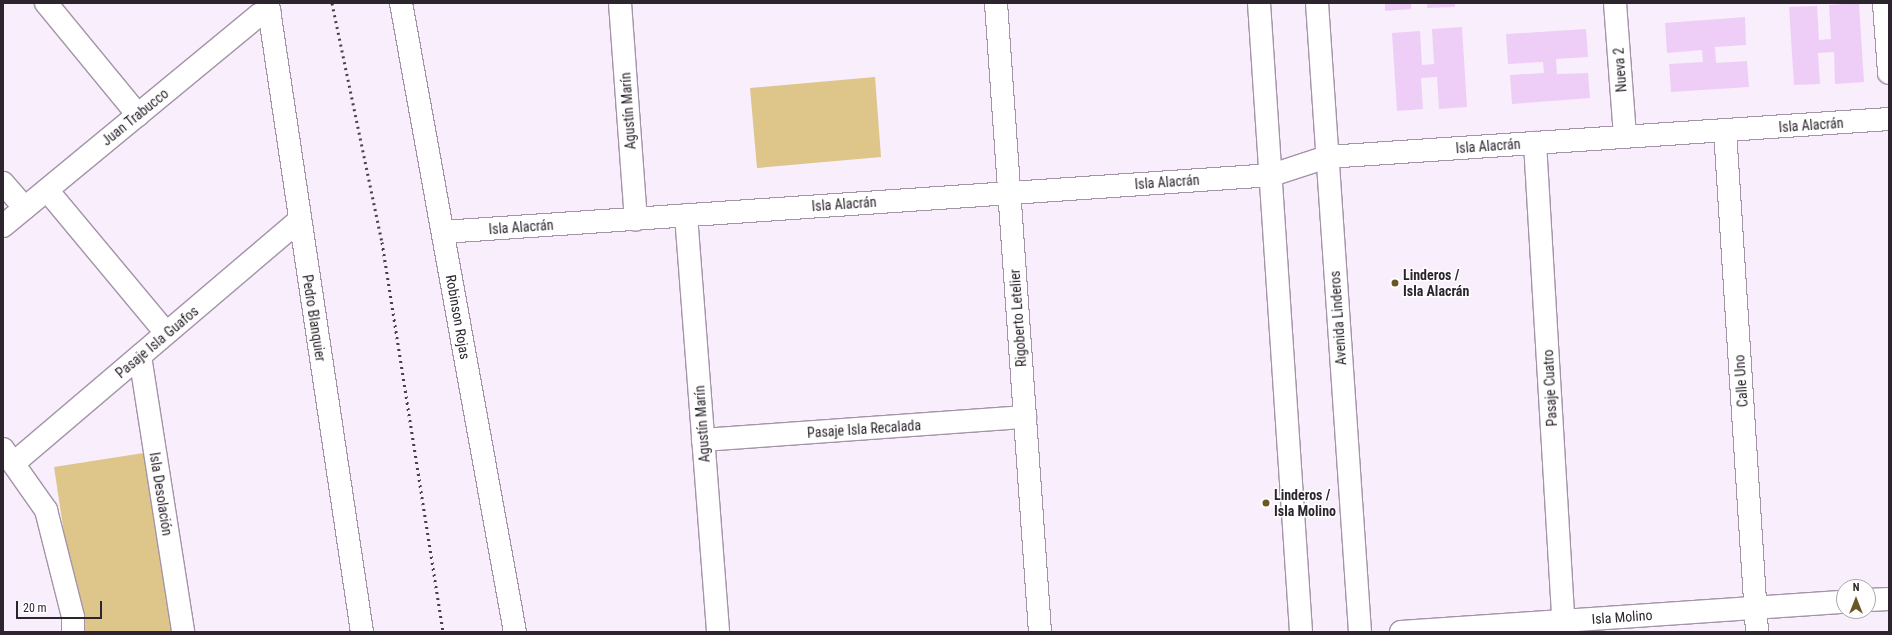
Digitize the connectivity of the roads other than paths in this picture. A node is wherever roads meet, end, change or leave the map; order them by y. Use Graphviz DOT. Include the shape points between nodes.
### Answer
graph roads {
  1 [pos="46,3"];
  2 [pos="401,3"];
  3 [pos="620,3"];
  4 [pos="996,3"];
  5 [pos="1259,3"];
  6 [pos="1317,3"];
  7 [pos="1615,3"];
  8 [pos="1884,3"];
  9 [pos="262,9"];
  10 [pos="1889,73"];
  11 [pos="138,115"];
  12 [pos="1889,119"];
  13 [pos="1725,130"];
  14 [pos="1625,137"];
  15 [pos="1535,143"];
  16 [pos="1327,157"];
  17 [pos="1272,175"];
  18 [pos="3,183"];
  19 [pos="47,190"];
  20 [pos="1010,193"];
  21 [pos="25,208"];
  22 [pos="686,215"];
  23 [pos="636,219"];
  24 [pos="300,220"];
  25 [pos="3,226"];
  26 [pos="443,232"];
  27 [pos="166,333"];
  28 [pos="140,356"];
  29 [pos="1025,417"];
  30 [pos="703,440"];
  31 [pos="8,456"];
  32 [pos="1889,599"];
  33 [pos="1876,600"];
  34 [pos="1836,603"];
  35 [pos="1755,608"];
  36 [pos="1564,626"];
  37 [pos="73,632"];
  38 [pos="183,632"];
  39 [pos="362,632"];
  40 [pos="515,632"];
  41 [pos="718,632"];
  42 [pos="1040,632"];
  43 [pos="1301,632"];
  44 [pos="1360,632"];
  45 [pos="1401,632"];
  46 [pos="1757,632"];
  1 -- 11 [label="street"];
  2 -- 26 [label="street, Robinson Rojas"];
  3 -- 23 [label="street, Agustín Marín"];
  4 -- 20 [label="street, Rigoberto Letelier"];
  5 -- 17 [label="street"];
  6 -- 16 [label="street, Avenida Linderos"];
  7 -- 14 [label="street, Nueva 2"];
  8 -- 10 [label="street"];
  9 -- 11 [label="street, Juan Trabucco"];
  9 -- 24 [label="street, Pedro Blanquier"];
  11 -- 19 [label="street, Juan Trabucco"];
  12 -- 13 [label="street, Isla Alacrán"];
  13 -- 14 [label="street, Isla Alacrán"];
  13 -- 35 [label="street, Calle Uno"];
  14 -- 15 [label="street, Isla Alacrán"];
  15 -- 16 [label="street, Isla Alacrán"];
  15 -- 36 [label="street, Pasaje Cuatro"];
  16 -- 17 [label="street, Isla Alacrán"];
  16 -- 44 [label="street, Avenida Linderos"];
  17 -- 20 [label="street, Isla Alacrán"];
  17 -- 43 [label="street"];
  18 -- 21 [label="street"];
  19 -- 21 [label="street, Juan Trabucco"];
  19 -- 27 [label="street"];
  20 -- 22 [label="street, Isla Alacrán"];
  20 -- 29 [label="street, Rigoberto Letelier"];
  21 -- 25 [label="street, Juan Trabucco"];
  22 -- 23 [label="street, Isla Alacrán"];
  22 -- 30 [label="street, Agustín Marín"];
  23 -- 26 [label="street, Isla Alacrán"];
  24 -- 27 [label="street, Pasaje Isla Guafos"];
  24 -- 39 [label="street, Pedro Blanquier"];
  26 -- 40 [label="street, Robinson Rojas"];
  27 -- 28 [label="street, Pasaje Isla Guafos"];
  28 -- 31 [label="street, Pasaje Isla Guafos"];
  28 -- 38 [label="street, Isla Desolación"];
  29 -- 30 [label="street, Pasaje Isla Recalada"];
  29 -- 42 [label="street, Rigoberto Letelier"];
  30 -- 41 [label="street, Agustín Marín"];
  31 -- 37 [label="street" via="46,510 73,617"];
  32 -- 33 [label="street"];
  34 -- 35 [label="street, Isla Molino"];
  35 -- 36 [label="street, Isla Molino"];
  35 -- 46 [label="street, Calle Uno"];
  36 -- 45 [label="street, Isla Molino"];
}
